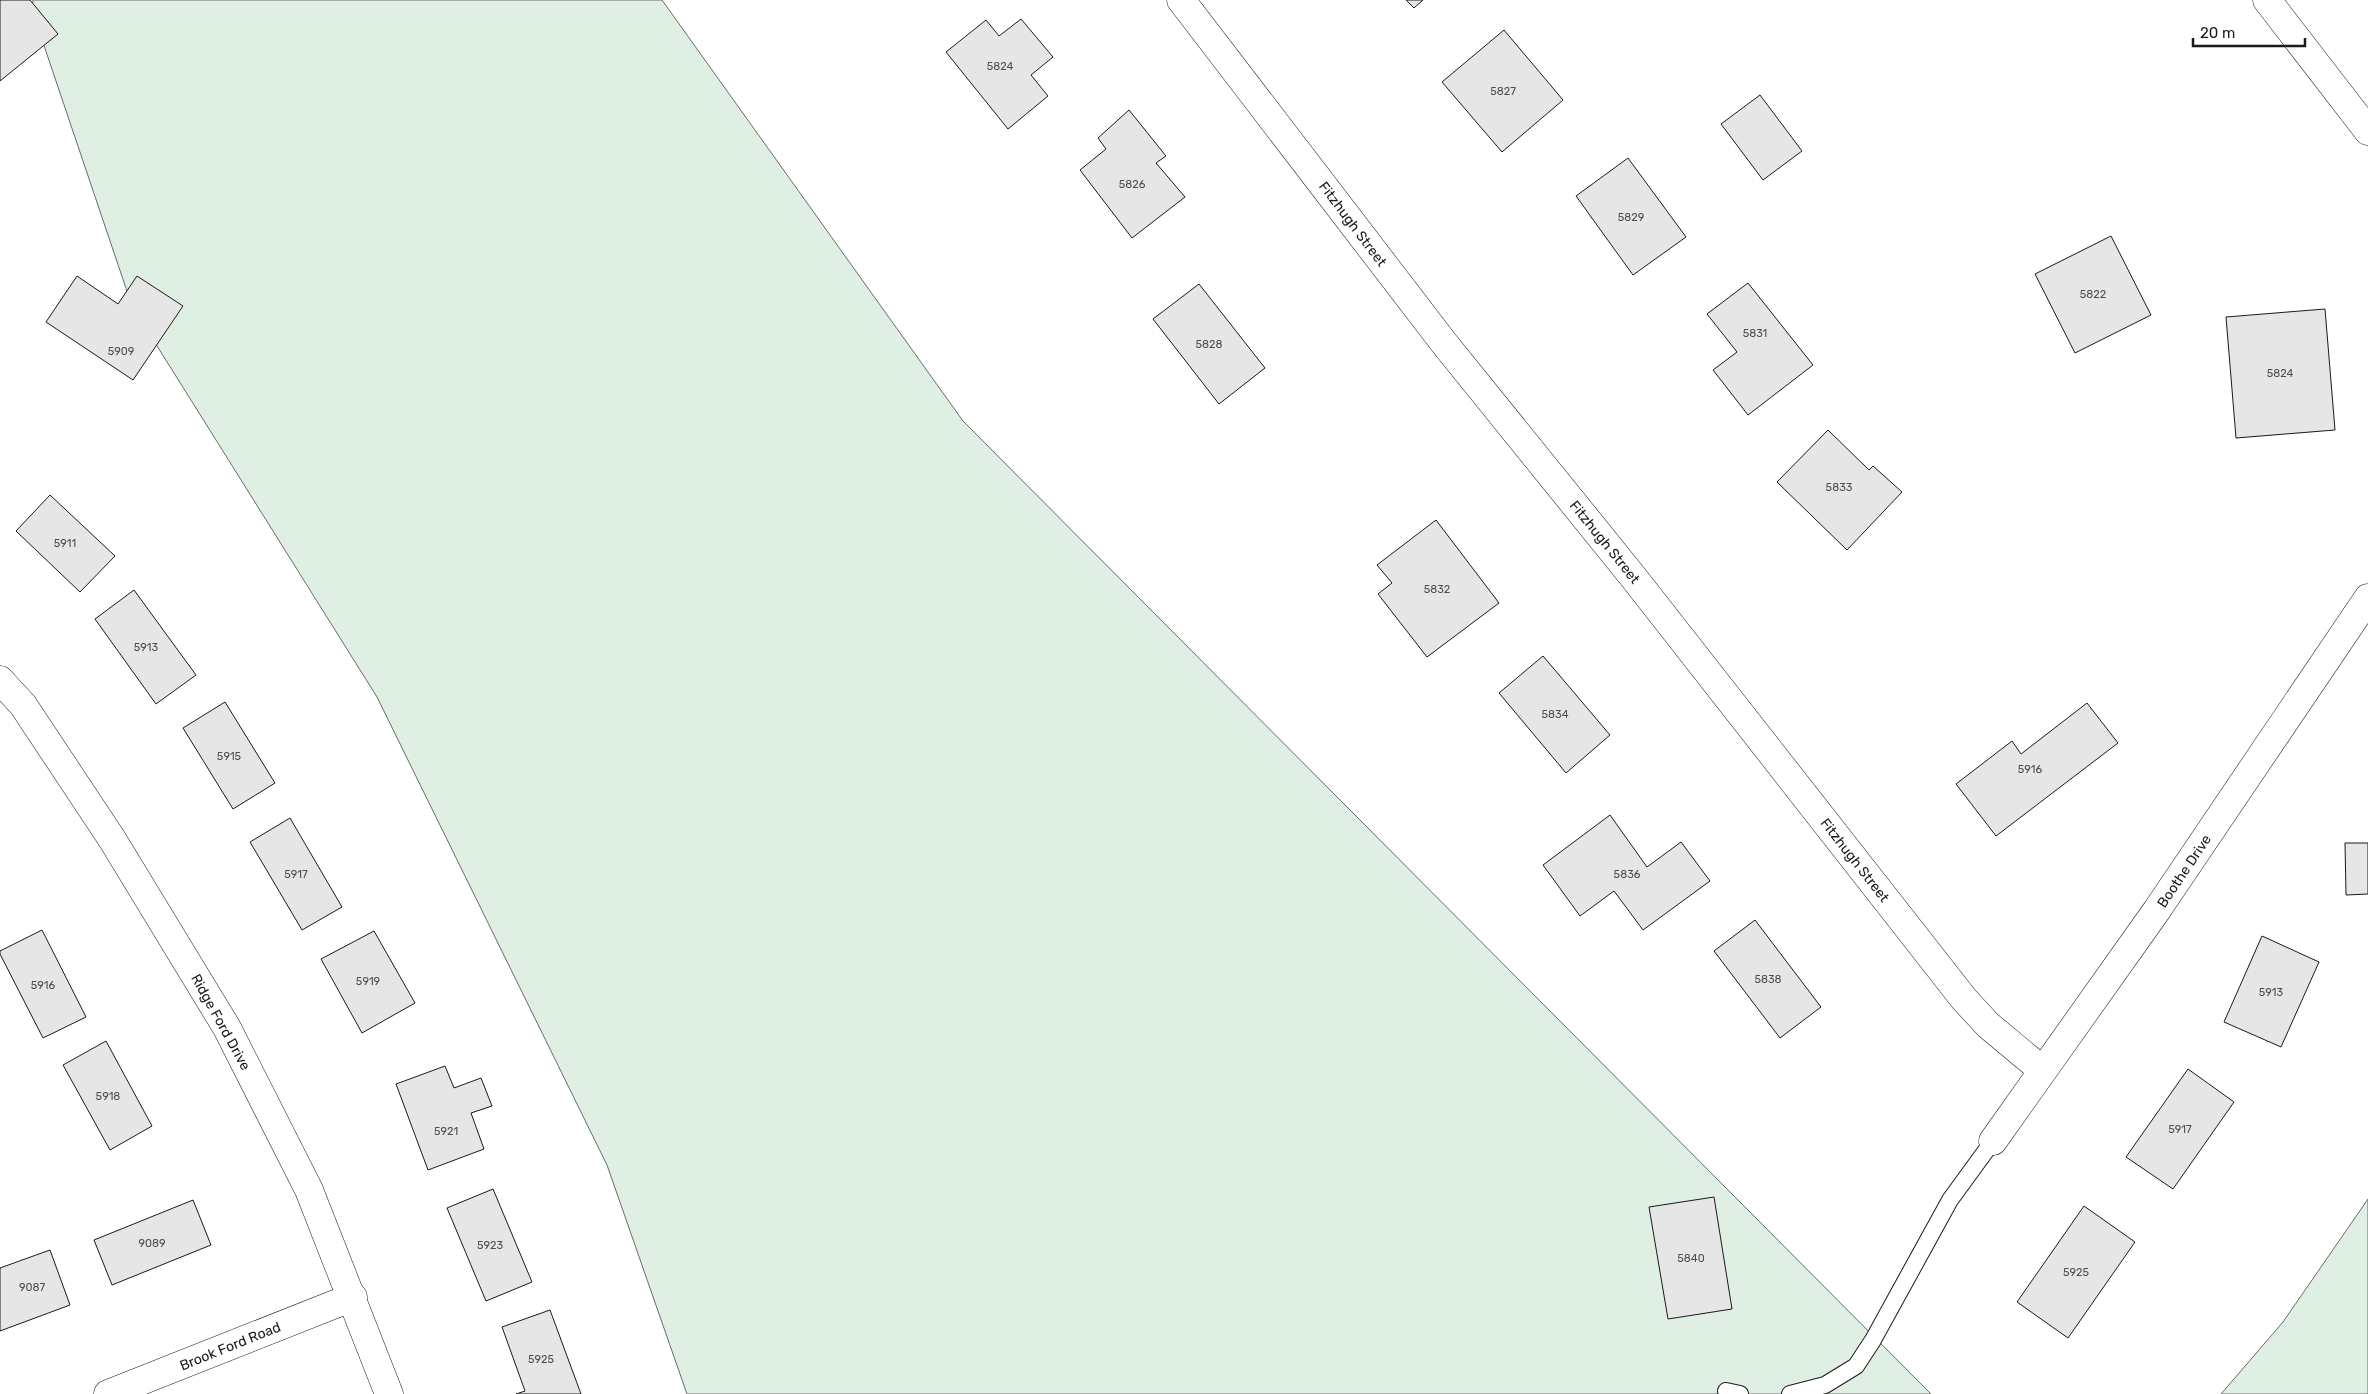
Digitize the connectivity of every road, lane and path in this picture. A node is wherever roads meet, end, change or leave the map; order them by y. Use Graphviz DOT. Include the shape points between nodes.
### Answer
graph roads {
  1 [pos="1181,0"];
  2 [pos="2267,0"];
  3 [pos="2368,131"];
  4 [pos="2368,598"];
  5 [pos="0,680"];
  6 [pos="2042,1070"];
  7 [pos="1993,1141"];
  8 [pos="353,1297"];
  9 [pos="108,1394"];
  10 [pos="388,1394"];
  11 [pos="1790,1394"];
  1 -- 6 [label="street, Fitzhugh Street" via="1444,343 1634,578 1964,999 1988,1025"];
  2 -- 3 [label="street"];
  4 -- 6 [label="street, Boothe Drive" via="2158,910"];
  5 -- 8 [label="street, Ridge Ford Drive" via="23,705 112,839 227,1028 310,1190"];
  6 -- 7 [label="street, Boothe Drive"];
  7 -- 11 [label="lane" via="1950,1200 1856,1366 1825,1385"];
  8 -- 9 [label="street, Brook Ford Road"];
  8 -- 10 [label="street, Ridge Ford Drive"];
}
